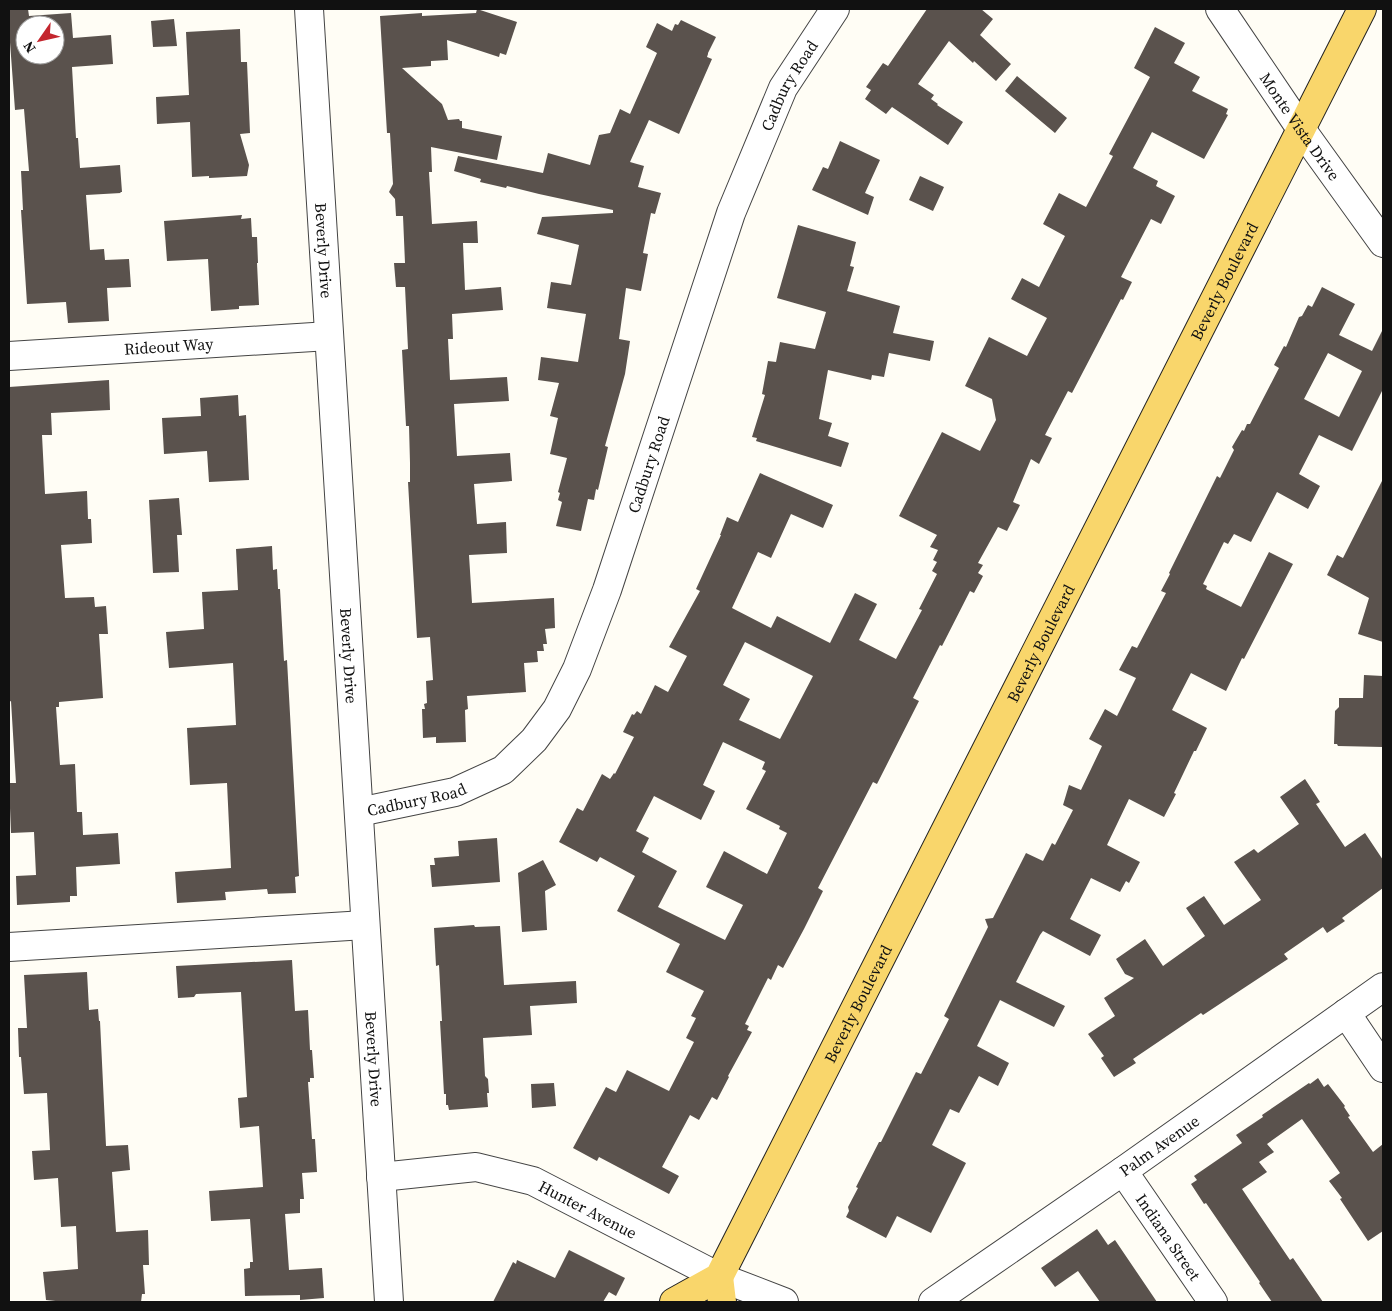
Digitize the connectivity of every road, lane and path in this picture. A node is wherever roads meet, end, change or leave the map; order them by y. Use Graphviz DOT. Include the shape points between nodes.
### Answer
graph roads {
  1 [pos="309,9"];
  2 [pos="834,9"];
  3 [pos="1220,9"];
  4 [pos="1362,9"];
  5 [pos="1302,129"];
  6 [pos="1383,243"];
  7 [pos="329,336"];
  8 [pos="9,356"];
  9 [pos="358,812"];
  10 [pos="366,925"];
  11 [pos="9,947"];
  12 [pos="1383,987"];
  13 [pos="1346,1013"];
  14 [pos="1383,1068"];
  15 [pos="1123,1170"];
  16 [pos="380,1177"];
  17 [pos="721,1289"];
  18 [pos="389,1302"];
  19 [pos="674,1302"];
  20 [pos="784,1302"];
  21 [pos="933,1302"];
  22 [pos="1213,1302"];
  1 -- 7 [label="street, Beverly Drive"];
  2 -- 9 [label="street, Cadbury Road" via="783,88 730,213 607,590 577,669 557,709 534,740 503,770 455,792"];
  3 -- 5 [label="street, Monte Vista Drive"];
  4 -- 5 [label="main road, Beverly Boulevard"];
  5 -- 6 [label="street, Monte Vista Drive"];
  5 -- 17 [label="main road, Beverly Boulevard"];
  7 -- 8 [label="street, Rideout Way"];
  7 -- 9 [label="street, Beverly Drive"];
  9 -- 10 [label="street, Beverly Drive"];
  10 -- 11 [label="street"];
  10 -- 16 [label="street, Beverly Drive"];
  12 -- 13 [label="street, Palm Avenue"];
  13 -- 14 [label="street"];
  13 -- 15 [label="street, Palm Avenue"];
  15 -- 21 [label="street, Palm Avenue"];
  15 -- 22 [label="street, Indiana Street"];
  16 -- 17 [label="street, Hunter Avenue" via="476,1167 534,1181"];
  16 -- 18 [label="street, Beverly Drive"];
  17 -- 19 [label="main road"];
  17 -- 20 [label="street, Hunter Avenue"];
}
